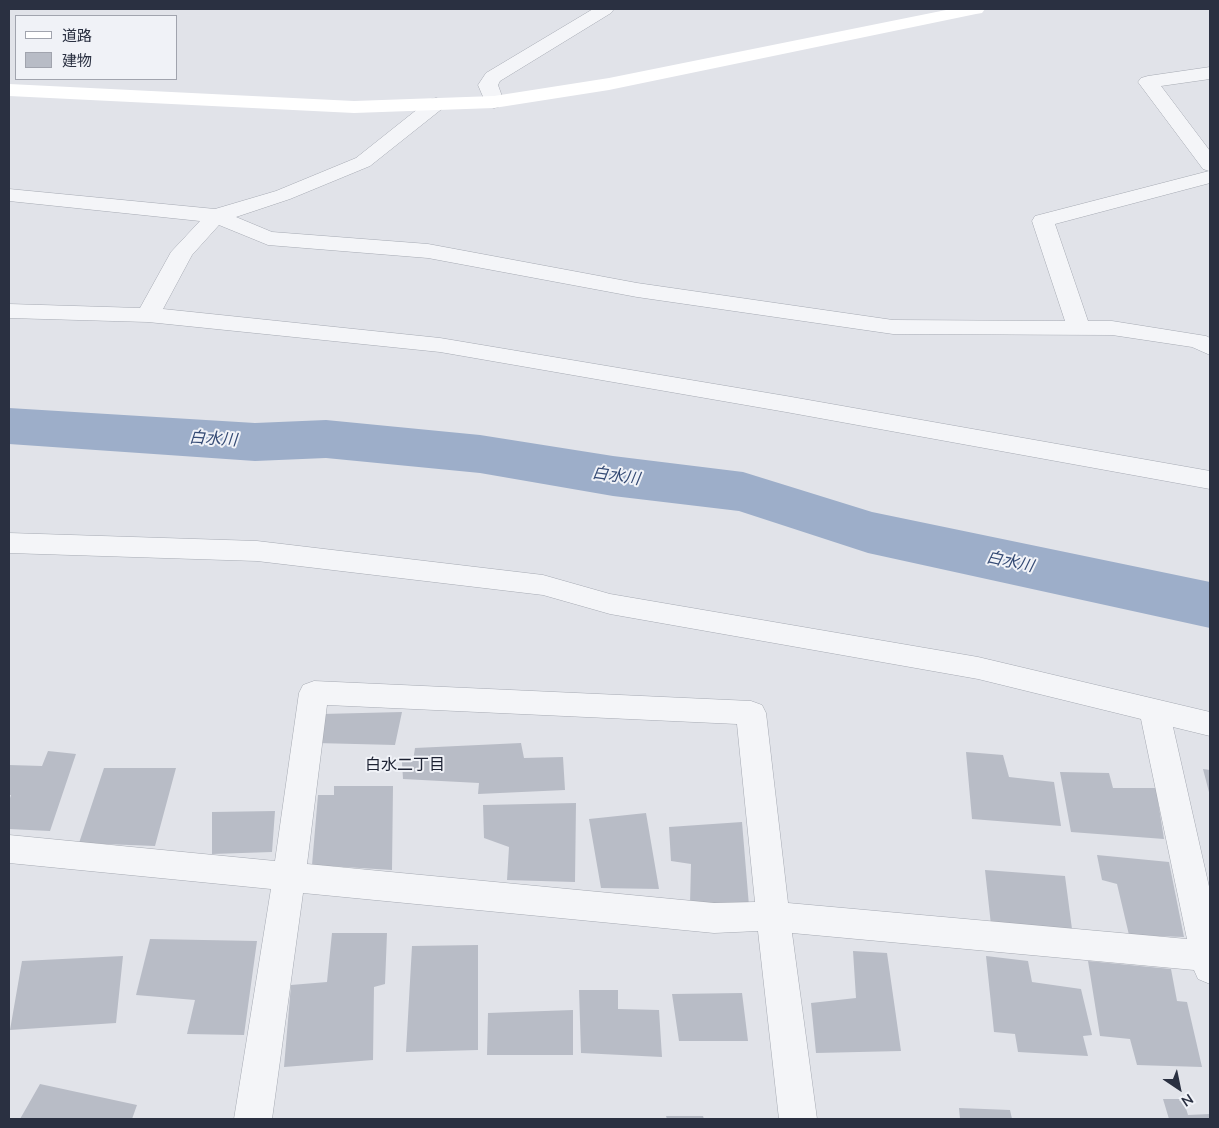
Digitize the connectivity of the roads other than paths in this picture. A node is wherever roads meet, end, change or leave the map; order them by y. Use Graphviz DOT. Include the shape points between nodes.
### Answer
graph roads {
  1 [pos="605,9"];
  2 [pos="976,9"];
  3 [pos="1210,73"];
  4 [pos="9,90"];
  5 [pos="494,102"];
  6 [pos="436,104"];
  7 [pos="1210,165"];
  8 [pos="1210,177"];
  9 [pos="9,195"];
  10 [pos="216,216"];
  11 [pos="9,311"];
  12 [pos="148,315"];
  13 [pos="1078,328"];
  14 [pos="1210,348"];
  15 [pos="1210,480"];
  16 [pos="10,547"];
  17 [pos="1154,710"];
  18 [pos="1210,724"];
  19 [pos="9,849"];
  20 [pos="289,877"];
  21 [pos="773,916"];
  22 [pos="1209,960"];
  23 [pos="253,1119"];
  24 [pos="798,1119"];
  1 -- 5 [label="street" via="493,77 488,85"];
  2 -- 5 [label="street" via="610,84"];
  3 -- 7 [label="street" via="1148,82"];
  4 -- 6 [label="street" via="354,107"];
  5 -- 6 [label="street"];
  6 -- 10 [label="street" via="363,162 283,195"];
  8 -- 13 [label="street" via="1043,221"];
  9 -- 10 [label="street"];
  10 -- 12 [label="street" via="182,252"];
  10 -- 13 [label="street" via="268,238 428,251 637,290 893,326"];
  11 -- 12 [label="street"];
  12 -- 15 [label="street" via="440,345"];
  13 -- 14 [label="street" via="1112,328 1198,341"];
  16 -- 17 [label="street" via="256,551 543,585 610,604 978,668"];
  17 -- 18 [label="street"];
  17 -- 22 [label="street"];
  19 -- 20 [label="street"];
  20 -- 21 [label="street" via="714,918"];
  20 -- 21 [label="street" via="314,693 751,713"];
  20 -- 23 [label="street"];
  21 -- 22 [label="street"];
  21 -- 24 [label="street"];
}
